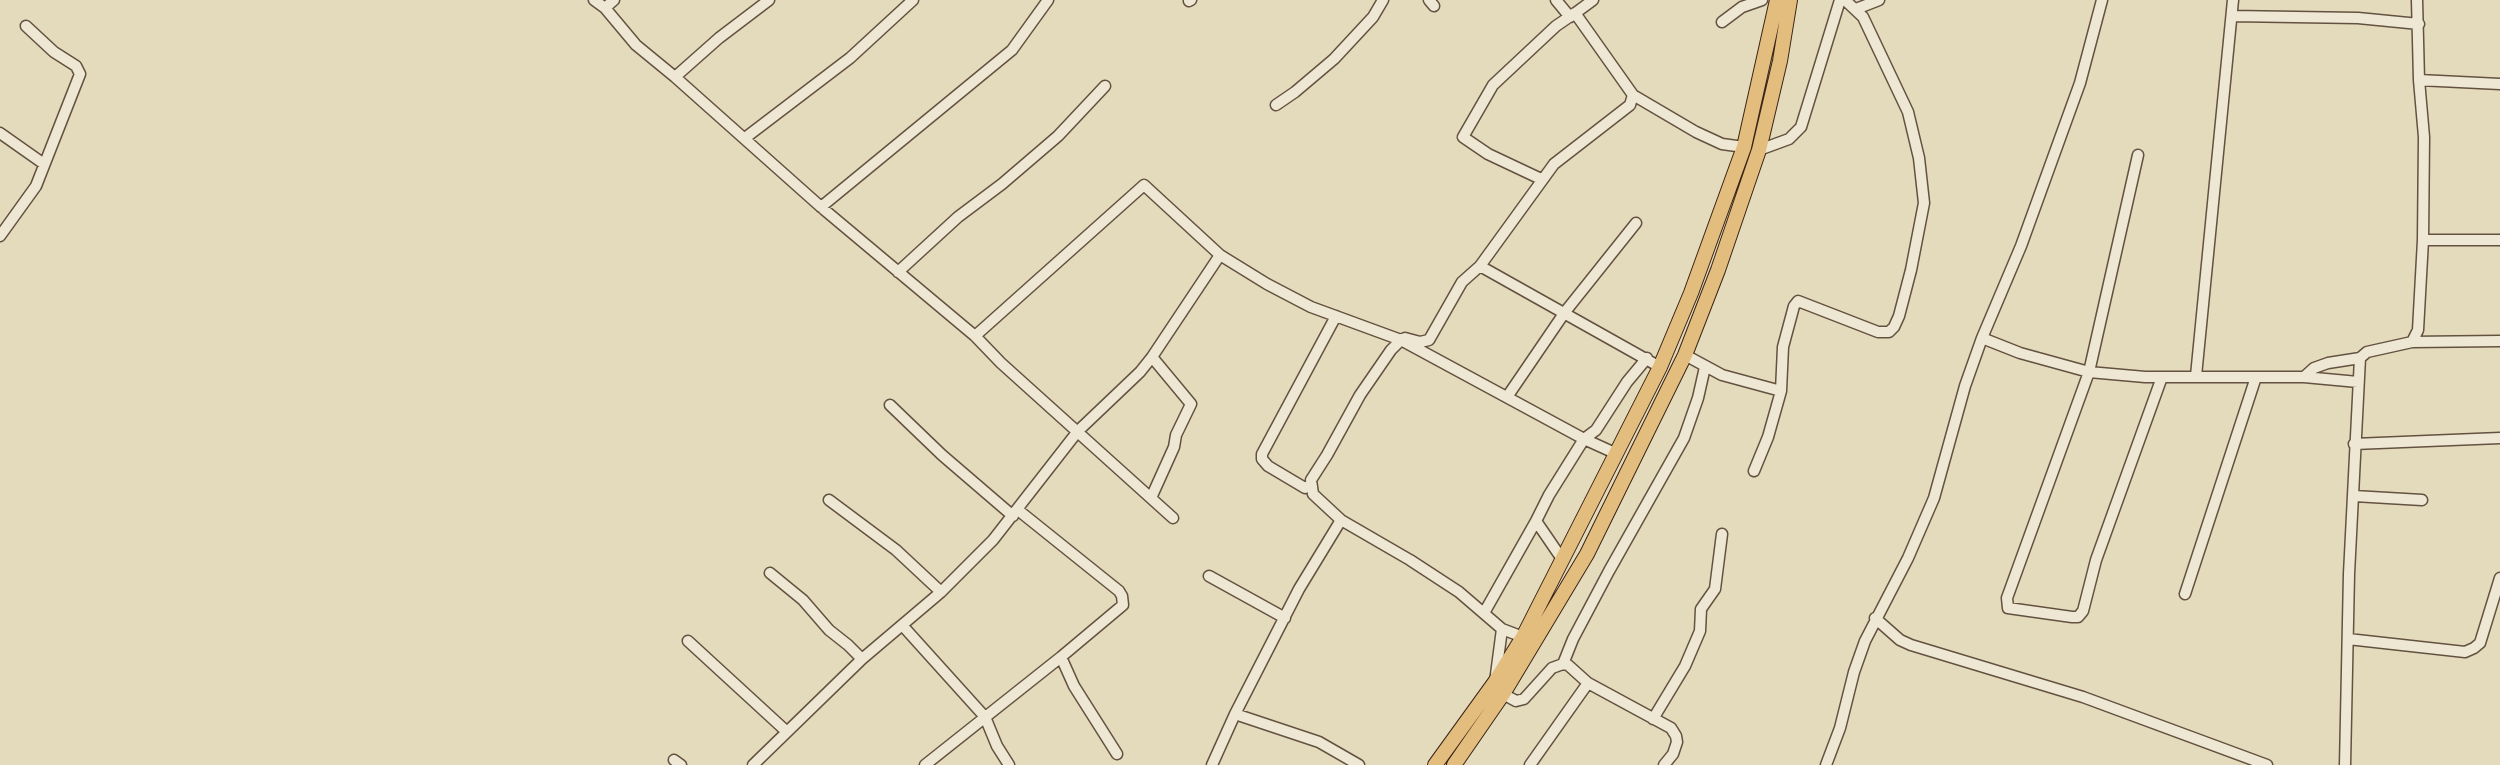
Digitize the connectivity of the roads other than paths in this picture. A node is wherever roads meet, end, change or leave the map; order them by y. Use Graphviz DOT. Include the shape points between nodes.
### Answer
graph roads {
  1 [pos="594,0"];
  2 [pos="614,0"];
  3 [pos="769,0"];
  4 [pos="913,0"];
  5 [pos="1048,0"];
  6 [pos="1383,0"];
  7 [pos="1556,0"];
  8 [pos="1593,0"];
  9 [pos="1762,0"];
  10 [pos="1777,0"];
  11 [pos="1790,0"];
  12 [pos="1840,0"];
  13 [pos="1845,0"];
  14 [pos="1880,0"];
  15 [pos="2102,0"];
  16 [pos="2233,0"];
  17 [pos="2417,0"];
  18 [pos="1739,3"];
  19 [pos="604,8"];
  20 [pos="1856,9"];
  21 [pos="1575,13"];
  22 [pos="2232,16"];
  23 [pos="1722,22"];
  24 [pos="2419,24"];
  25 [pos="26,26"];
  26 [pos="675,77"];
  27 [pos="2419,80"];
  28 [pos="2500,84"];
  29 [pos="1105,86"];
  30 [pos="1633,95"];
  31 [pos="1276,105"];
  32 [pos="0,134"];
  33 [pos="745,138"];
  34 [pos="1744,147"];
  35 [pos="1759,150"];
  36 [pos="2138,155"];
  37 [pos="44,164"];
  38 [pos="1541,179"];
  39 [pos="821,207"];
  40 [pos="1636,223"];
  41 [pos="0,236"];
  42 [pos="2423,240"];
  43 [pos="2500,240"];
  44 [pos="1220,255"];
  45 [pos="1480,266"];
  46 [pos="898,272"];
  47 [pos="1565,312"];
  48 [pos="1336,316"];
  49 [pos="2418,330"];
  50 [pos="975,336"];
  51 [pos="1982,338"];
  52 [pos="1401,340"];
  53 [pos="2430,341"];
  54 [pos="2500,341"];
  55 [pos="2412,342"];
  56 [pos="1685,355"];
  57 [pos="1152,357"];
  58 [pos="1647,358"];
  59 [pos="2360,358"];
  60 [pos="1660,367"];
  61 [pos="1705,367"];
  62 [pos="2089,372"];
  63 [pos="2196,376"];
  64 [pos="2162,377"];
  65 [pos="2256,377"];
  66 [pos="2304,377"];
  67 [pos="2358,382"];
  68 [pos="1781,391"];
  69 [pos="1507,397"];
  70 [pos="890,405"];
  71 [pos="1078,431"];
  72 [pos="2500,438"];
  73 [pos="1584,439"];
  74 [pos="2354,444"];
  75 [pos="1617,454"];
  76 [pos="1754,471"];
  77 [pos="1310,485"];
  78 [pos="2354,496"];
  79 [pos="1151,498"];
  80 [pos="829,500"];
  81 [pos="2422,500"];
  82 [pos="1015,513"];
  83 [pos="1173,518"];
  84 [pos="1341,520"];
  85 [pos="1536,520"];
  86 [pos="1722,534"];
  87 [pos="1562,559"];
  88 [pos="770,573"];
  89 [pos="1209,576"];
  90 [pos="2500,578"];
  91 [pos="941,592"];
  92 [pos="2185,594"];
  93 [pos="1484,612"];
  94 [pos="1285,618"];
  95 [pos="1875,618"];
  96 [pos="902,625"];
  97 [pos="1502,629"];
  98 [pos="1523,637"];
  99 [pos="2348,639"];
  100 [pos="688,641"];
  101 [pos="1061,657"];
  102 [pos="862,659"];
  103 [pos="1563,664"];
  104 [pos="1495,682"];
  105 [pos="1588,683"];
  106 [pos="1503,694"];
  107 [pos="1235,714"];
  108 [pos="984,717"];
  109 [pos="1653,719"];
  110 [pos="786,731"];
  111 [pos="1117,754"];
  112 [pos="753,765"];
  113 [pos="925,765"];
  114 [pos="1009,765"];
  115 [pos="1212,765"];
  116 [pos="1359,765"];
  117 [pos="1435,765"];
  118 [pos="1454,765"];
  119 [pos="1530,765"];
  120 [pos="1665,765"];
  121 [pos="1826,765"];
  122 [pos="2267,765"];
  123 [pos="2345,765"];
  1 -- 19 [label="street"];
  2 -- 19 [label="street"];
  3 -- 26 [label="street"];
  4 -- 33 [label="street" via="850,58"];
  5 -- 39 [label="street" via="1012,50"];
  6 -- 31 [label="street" via="1373,17 1334,59"];
  7 -- 21 [label="street" via="1570,17"];
  8 -- 21 [label="street"];
  9 -- 18 [label="street"];
  10 -- 34 [label="main road"];
  11 -- 35 [label="main road"];
  12 -- 35 [label="street" via="1801,127 1790,139"];
  13 -- 20 [label="street"];
  14 -- 20 [label="street"];
  15 -- 51 [label="street" via="2080,83 2022,246"];
  16 -- 22 [label="street"];
  17 -- 24 [label="street"];
  18 -- 23 [label="street"];
  19 -- 26 [label="street" via="636,45"];
  20 -- 68 [label="street" via="1867,24 1912,124 1924,196 1920,227 1899,316 1889,332 1878,332 1802,301 1796,303 1783,347"];
  21 -- 30 [label="street"];
  21 -- 38 [label="street" via="1493,85 1463,137"];
  22 -- 24 [label="street" via="2325,16"];
  22 -- 63 [label="street"];
  24 -- 27 [label="street"];
  25 -- 37 [label="street" via="76,66 80,74"];
  26 -- 33 [label="street"];
  27 -- 28 [label="street"];
  27 -- 42 [label="street" via="2424,137"];
  29 -- 46 [label="street" via="1058,136 958,217"];
  30 -- 34 [label="street" via="1696,132 1722,144"];
  30 -- 38 [label="street" via="1630,105 1569,150"];
  32 -- 37 [label="street"];
  33 -- 39 [label="street"];
  34 -- 60 [label="main road"];
  35 -- 56 [label="main road"];
  36 -- 62 [label="street"];
  37 -- 41 [label="street" via="36,186"];
  38 -- 45 [label="street"];
  39 -- 46 [label="street"];
  40 -- 47 [label="street"];
  42 -- 43 [label="street"];
  42 -- 49 [label="street"];
  44 -- 48 [label="street" via="1267,284"];
  44 -- 50 [label="street" via="1141,185"];
  44 -- 57 [label="street"];
  45 -- 47 [label="street"];
  45 -- 52 [label="street" via="1462,282 1429,340"];
  46 -- 50 [label="street"];
  47 -- 58 [label="street"];
  47 -- 69 [label="street"];
  48 -- 52 [label="street"];
  48 -- 77 [label="street" via="1262,453 1268,465 1305,488"];
  49 -- 53 [label="street"];
  49 -- 55 [label="street"];
  50 -- 71 [label="street"];
  51 -- 62 [label="street"];
  51 -- 95 [label="street" via="1934,498 1908,558"];
  52 -- 69 [label="street"];
  52 -- 77 [label="street" via="1360,395"];
  53 -- 54 [label="street"];
  53 -- 55 [label="street"];
  55 -- 59 [label="street" via="2367,352"];
  56 -- 61 [label="street"];
  56 -- 106 [label="main road" via="1587,554"];
  57 -- 71 [label="street"];
  57 -- 79 [label="street" via="1191,404"];
  58 -- 60 [label="street"];
  58 -- 73 [label="street" via="1596,430"];
  59 -- 66 [label="street" via="2328,363"];
  59 -- 67 [label="street"];
  60 -- 75 [label="main road"];
  61 -- 68 [label="street"];
  61 -- 103 [label="street" via="1684,438 1582,622"];
  62 -- 64 [label="street"];
  62 -- 64 [label="street" via="2007,598 2008,608 2013,610 2072,617 2084,611 2096,560"];
  63 -- 64 [label="street"];
  63 -- 65 [label="street"];
  65 -- 66 [label="street"];
  65 -- 92 [label="street"];
  66 -- 67 [label="street"];
  67 -- 74 [label="street"];
  68 -- 76 [label="street"];
  69 -- 73 [label="street"];
  70 -- 82 [label="street" via="948,461"];
  71 -- 79 [label="street"];
  71 -- 82 [label="street"];
  72 -- 74 [label="street"];
  73 -- 75 [label="street"];
  73 -- 85 [label="street"];
  74 -- 78 [label="street"];
  75 -- 87 [label="main road"];
  77 -- 84 [label="street" via="1317,500"];
  78 -- 81 [label="street"];
  78 -- 99 [label="street"];
  79 -- 83 [label="street"];
  80 -- 91 [label="street" via="896,550"];
  82 -- 91 [label="street"];
  82 -- 101 [label="street" via="1122,596 1123,604"];
  84 -- 93 [label="street" via="1410,560"];
  84 -- 94 [label="street"];
  85 -- 87 [label="street"];
  85 -- 93 [label="street"];
  86 -- 109 [label="street" via="1715,589 1701,609 1700,631 1685,666"];
  87 -- 98 [label="main road"];
  88 -- 102 [label="street"];
  89 -- 94 [label="street"];
  90 -- 99 [label="street" via="2480,644 2465,652"];
  91 -- 96 [label="street"];
  93 -- 97 [label="street"];
  94 -- 107 [label="street"];
  95 -- 121 [label="street"];
  95 -- 122 [label="street" via="1911,645 2083,697"];
  96 -- 102 [label="street"];
  96 -- 108 [label="street"];
  97 -- 98 [label="street"];
  97 -- 104 [label="street"];
  98 -- 104 [label="main road"];
  99 -- 123 [label="street"];
  100 -- 110 [label="street"];
  101 -- 108 [label="street"];
  101 -- 111 [label="street" via="1074,686"];
  102 -- 110 [label="street"];
  103 -- 105 [label="street"];
  103 -- 106 [label="street" via="1552,668 1524,699 1516,701"];
  104 -- 106 [label="street"];
  104 -- 117 [label="main road"];
  105 -- 109 [label="street"];
  105 -- 119 [label="street"];
  106 -- 118 [label="main road"];
  107 -- 115 [label="street"];
  107 -- 116 [label="street" via="1319,742"];
  108 -- 113 [label="street"];
  108 -- 114 [label="street"];
  109 -- 120 [label="street" via="1671,728 1676,736 1673,754"];
  110 -- 112 [label="street"];
}
